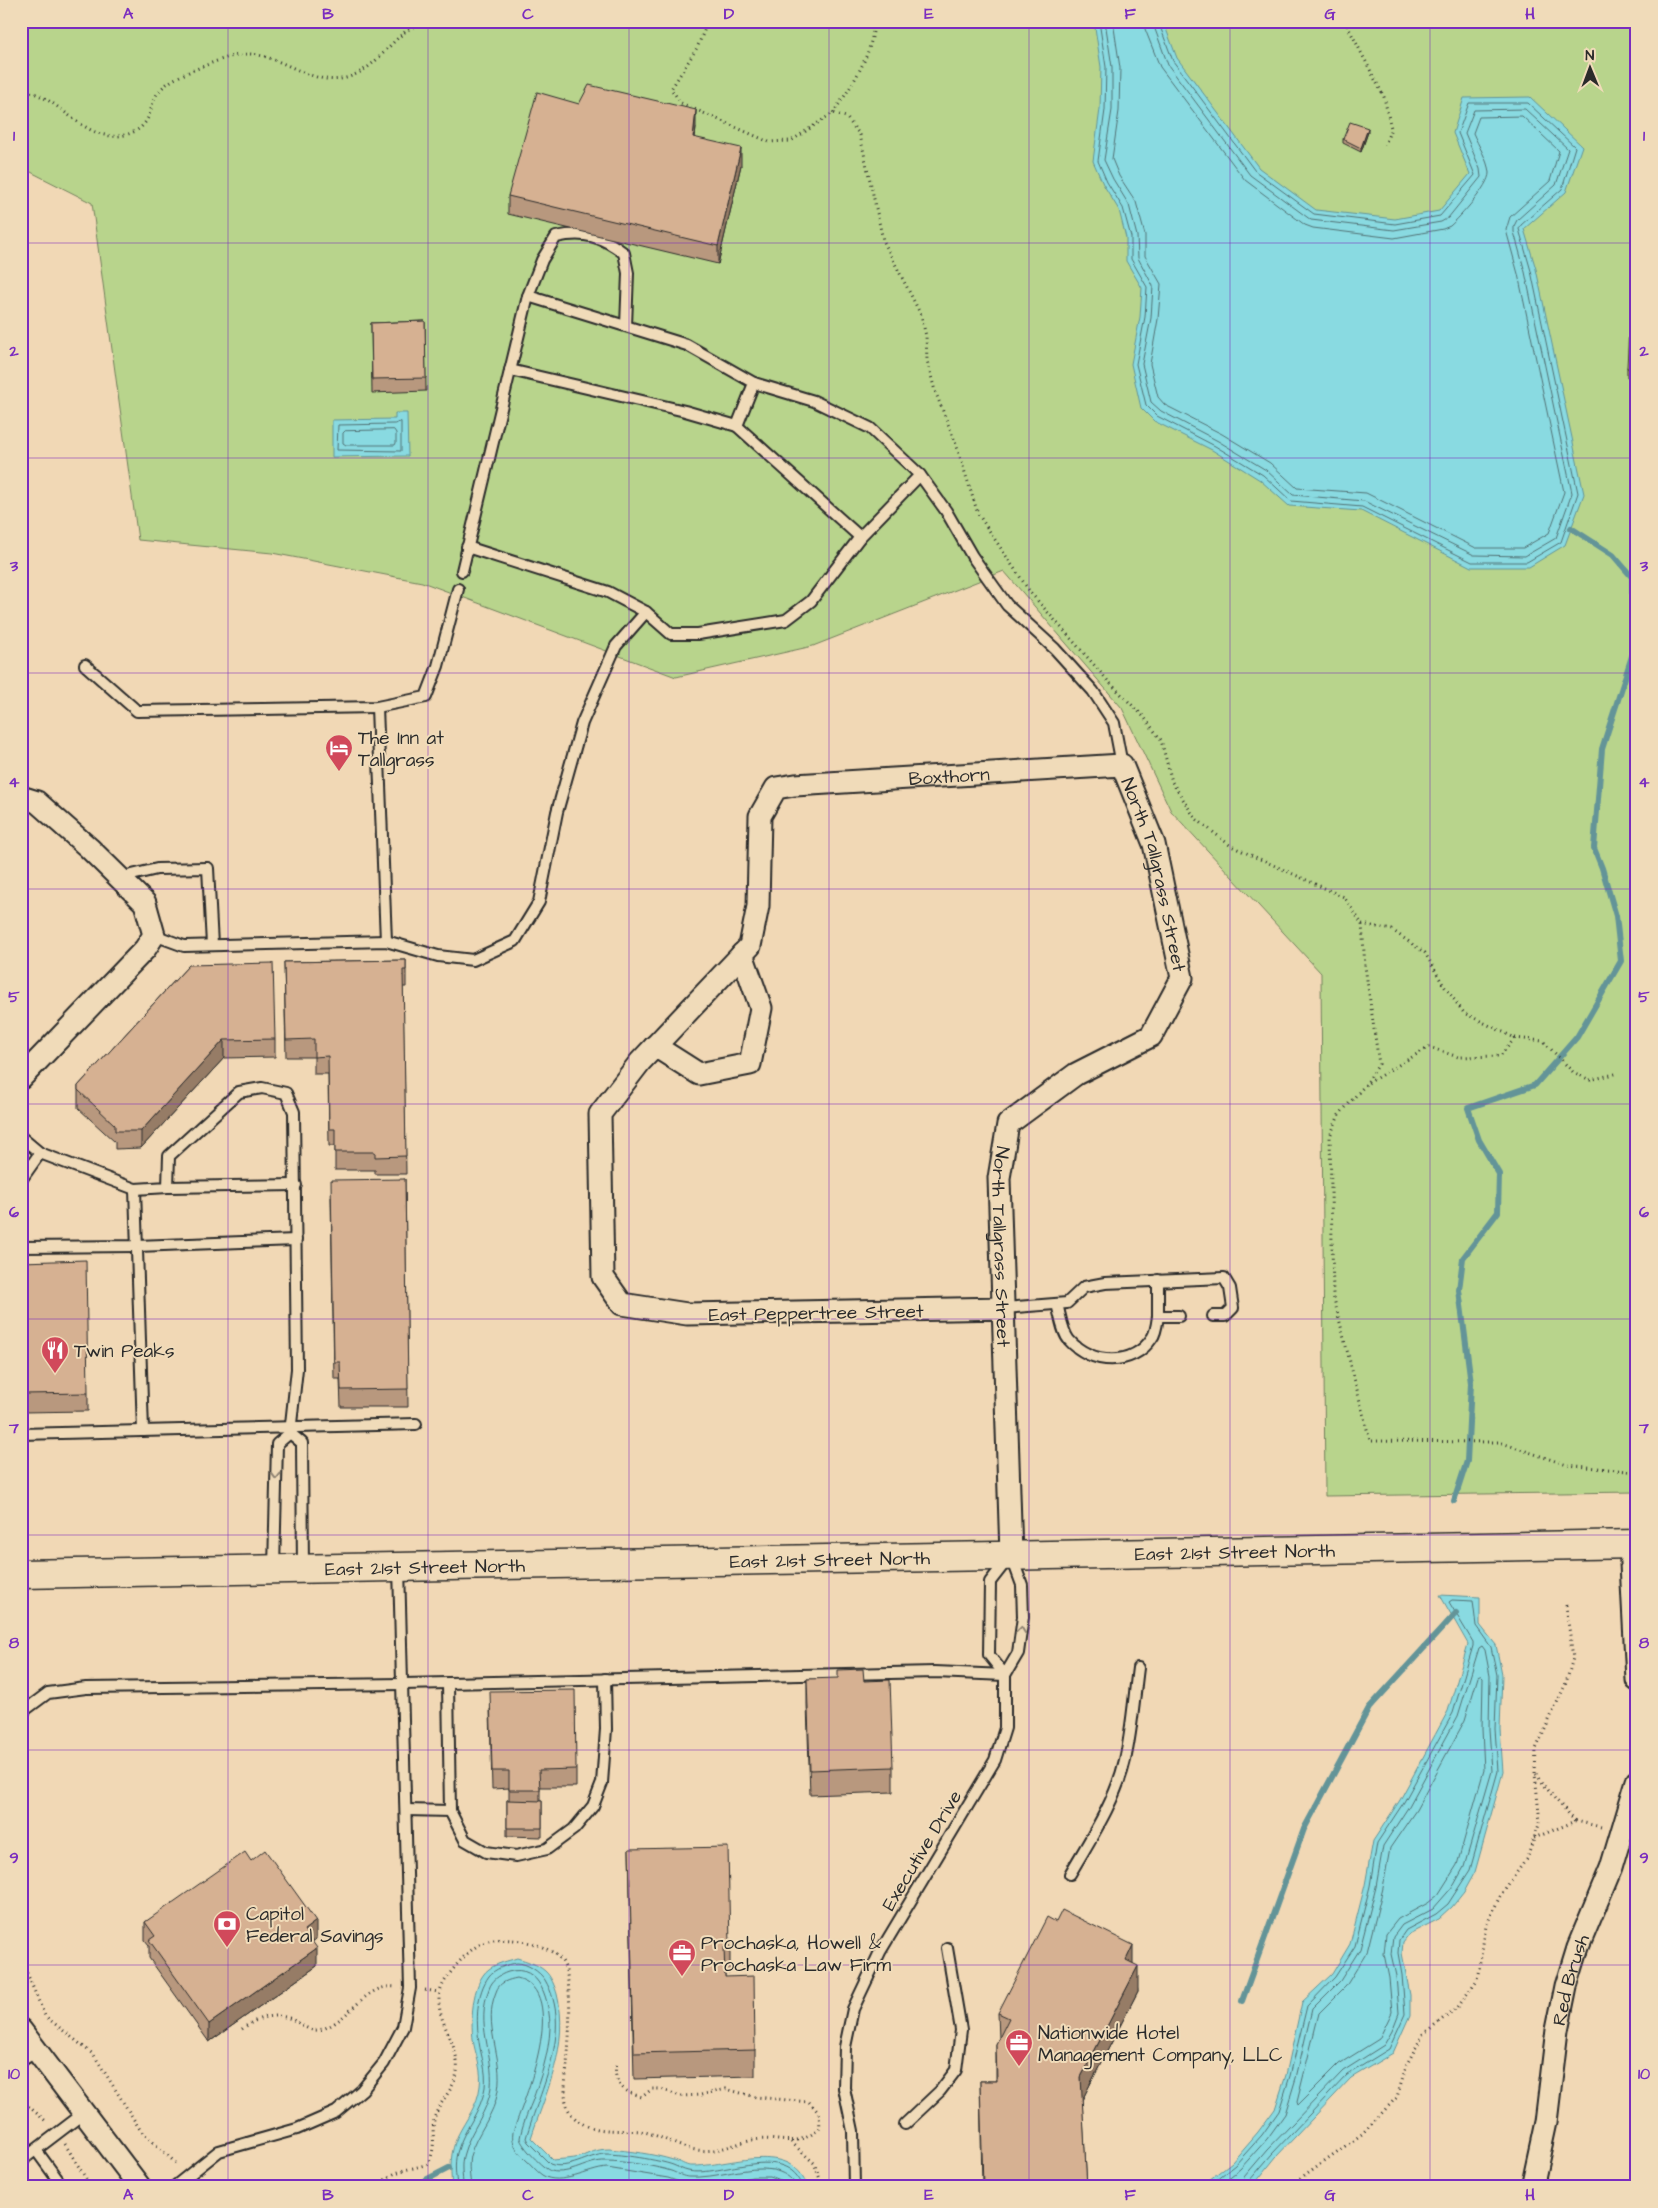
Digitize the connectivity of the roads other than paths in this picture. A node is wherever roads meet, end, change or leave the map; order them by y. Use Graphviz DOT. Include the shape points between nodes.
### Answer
graph roads {
  1 [pos="528,296"];
  2 [pos="626,326"];
  3 [pos="510,370"];
  4 [pos="754,383"];
  5 [pos="737,426"];
  6 [pos="920,475"];
  7 [pos="860,537"];
  8 [pos="467,547"];
  9 [pos="462,571"];
  10 [pos="458,589"];
  11 [pos="646,612"];
  12 [pos="85,665"];
  13 [pos="377,706"];
  14 [pos="1122,766"];
  15 [pos="21,797"];
  16 [pos="119,878"];
  17 [pos="154,935"];
  18 [pos="386,941"];
  19 [pos="212,945"];
  20 [pos="742,954"];
  21 [pos="655,1046"];
  22 [pos="21,1078"];
  23 [pos="21,1137"];
  24 [pos="40,1153"];
  25 [pos="21,1180"];
  26 [pos="296,1185"];
  27 [pos="168,1187"];
  28 [pos="134,1189"];
  29 [pos="296,1240"];
  30 [pos="137,1246"];
  31 [pos="21,1247"];
  32 [pos="1158,1280"];
  33 [pos="1057,1304"];
  34 [pos="1004,1308"];
  35 [pos="1158,1316"];
  36 [pos="1179,1316"];
  37 [pos="1213,1316"];
  38 [pos="416,1424"];
  39 [pos="290,1430"];
  40 [pos="143,1431"];
  41 [pos="21,1434"];
  42 [pos="1633,1544"];
  43 [pos="1011,1554"];
  44 [pos="399,1567"];
  45 [pos="303,1568"];
  46 [pos="274,1569"];
  47 [pos="21,1574"];
  48 [pos="1138,1668"];
  49 [pos="1005,1675"];
  50 [pos="605,1680"];
  51 [pos="1637,1680"];
  52 [pos="448,1683"];
  53 [pos="403,1684"];
  54 [pos="21,1714"];
  55 [pos="1637,1781"];
  56 [pos="406,1810"];
  57 [pos="450,1811"];
  58 [pos="1070,1874"];
  59 [pos="947,1948"];
  60 [pos="21,2030"];
  61 [pos="29,2056"];
  62 [pos="84,2113"];
  63 [pos="905,2124"];
  64 [pos="36,2150"];
  65 [pos="21,2161"];
  66 [pos="63,2187"];
  67 [pos="140,2187"];
  68 [pos="174,2187"];
  69 [pos="854,2187"];
  70 [pos="1532,2187"];
  1 -- 2 [label="lane"];
  1 -- 2 [label="lane" via="542,260 556,236 575,233 609,242 624,254 628,273"];
  1 -- 3 [label="lane"];
  2 -- 4 [label="lane" via="687,345"];
  3 -- 5 [label="lane" via="685,410"];
  3 -- 8 [label="lane"];
  4 -- 5 [label="lane"];
  4 -- 6 [label="lane" via="814,401 870,428"];
  5 -- 7 [label="lane"];
  6 -- 7 [label="lane"];
  6 -- 14 [label="lane" via="1007,605 1093,691 1114,722"];
  7 -- 11 [label="lane" via="811,601 786,620 698,634 670,634"];
  8 -- 9 [label="lane"];
  8 -- 11 [label="lane" via="608,592"];
  10 -- 13 [label="lane" via="438,666 426,697"];
  11 -- 18 [label="lane" via="616,646 582,722 556,812 539,902 515,941 473,960 438,956"];
  12 -- 13 [label="lane" via="138,711"];
  13 -- 18 [label="lane"];
  14 -- 20 [label="street, Boxthorn" via="776,788 760,816 758,906 750,946"];
  14 -- 34 [label="street, North Tallgrass Street" via="1154,844 1182,978 1151,1036 1076,1074 1008,1124 999,1178"];
  15 -- 16 [label="street" via="37,802"];
  16 -- 17 [label="street" via="144,903"];
  16 -- 19 [label="lane" via="157,869 208,868"];
  17 -- 19 [label="lane" via="184,946"];
  17 -- 22 [label="street" via="145,949"];
  18 -- 19 [label="lane"];
  20 -- 21 [label="street"];
  20 -- 21 [label="street" via="760,1008 750,1064 699,1074"];
  21 -- 34 [label="street, East Peppertree Street" via="600,1114 603,1277 622,1304 687,1314"];
  23 -- 24 [label="lane"];
  24 -- 25 [label="lane"];
  24 -- 28 [label="lane"];
  26 -- 27 [label="lane"];
  26 -- 27 [label="lane" via="294,1112 286,1093 262,1088 240,1092 169,1156"];
  26 -- 29 [label="lane"];
  27 -- 28 [label="lane"];
  28 -- 30 [label="lane"];
  29 -- 30 [label="lane"];
  29 -- 39 [label="lane" via="297,1369"];
  30 -- 31 [label="lane"];
  30 -- 40 [label="lane"];
  32 -- 33 [label="lane" via="1105,1282 1084,1287 1067,1303"];
  32 -- 35 [label="lane"];
  32 -- 37 [label="lane" via="1224,1278 1230,1288 1232,1308 1225,1316"];
  33 -- 34 [label="lane"];
  33 -- 35 [label="lane" via="1068,1340 1091,1357 1118,1360 1136,1354 1153,1338"];
  34 -- 43 [label="street, North Tallgrass Street"];
  35 -- 36 [label="lane"];
  38 -- 39 [label="lane"];
  39 -- 40 [label="lane"];
  39 -- 45 [label="lane" via="302,1443"];
  39 -- 46 [label="lane, one-way" via="277,1444"];
  40 -- 41 [label="lane"];
  42 -- 43 [label="main road, East 21st Street North"];
  42 -- 51 [label="street"];
  43 -- 44 [label="main road, East 21st Street North"];
  49 -- 43 [label="lane, one-way" via="1018,1653 1023,1617 1022,1585"];
  43 -- 49 [label="lane" via="990,1582 989,1655"];
  44 -- 45 [label="main road, East 21st Street North"];
  44 -- 53 [label="lane"];
  45 -- 46 [label="main road, East 21st Street North"];
  46 -- 47 [label="main road, East 21st Street North"];
  48 -- 58 [label="lane" via="1125,1760 1095,1832"];
  49 -- 50 [label="lane" via="935,1672"];
  49 -- 69 [label="lane, Executive Drive" via="1005,1728 995,1760 880,1952 853,2009 845,2047 844,2088 852,2131"];
  50 -- 52 [label="lane"];
  50 -- 57 [label="lane" via="602,1783 593,1806 574,1829 547,1849 516,1856 486,1852 465,1840"];
  52 -- 53 [label="lane"];
  52 -- 57 [label="lane"];
  53 -- 54 [label="lane" via="86,1688 48,1694"];
  53 -- 56 [label="lane"];
  55 -- 70 [label="street, Red Brush" via="1611,1868 1578,1947 1566,1986 1557,2030 1546,2122"];
  56 -- 57 [label="lane"];
  56 -- 68 [label="lane" via="410,1988 403,2027 384,2063 362,2090 336,2112 297,2129 219,2151"];
  59 -- 63 [label="lane" via="961,2030 956,2070 940,2091"];
  60 -- 61 [label="street"];
  61 -- 62 [label="street"];
  62 -- 64 [label="lane"];
  62 -- 67 [label="street"];
  64 -- 65 [label="lane"];
  64 -- 66 [label="lane"];
}
